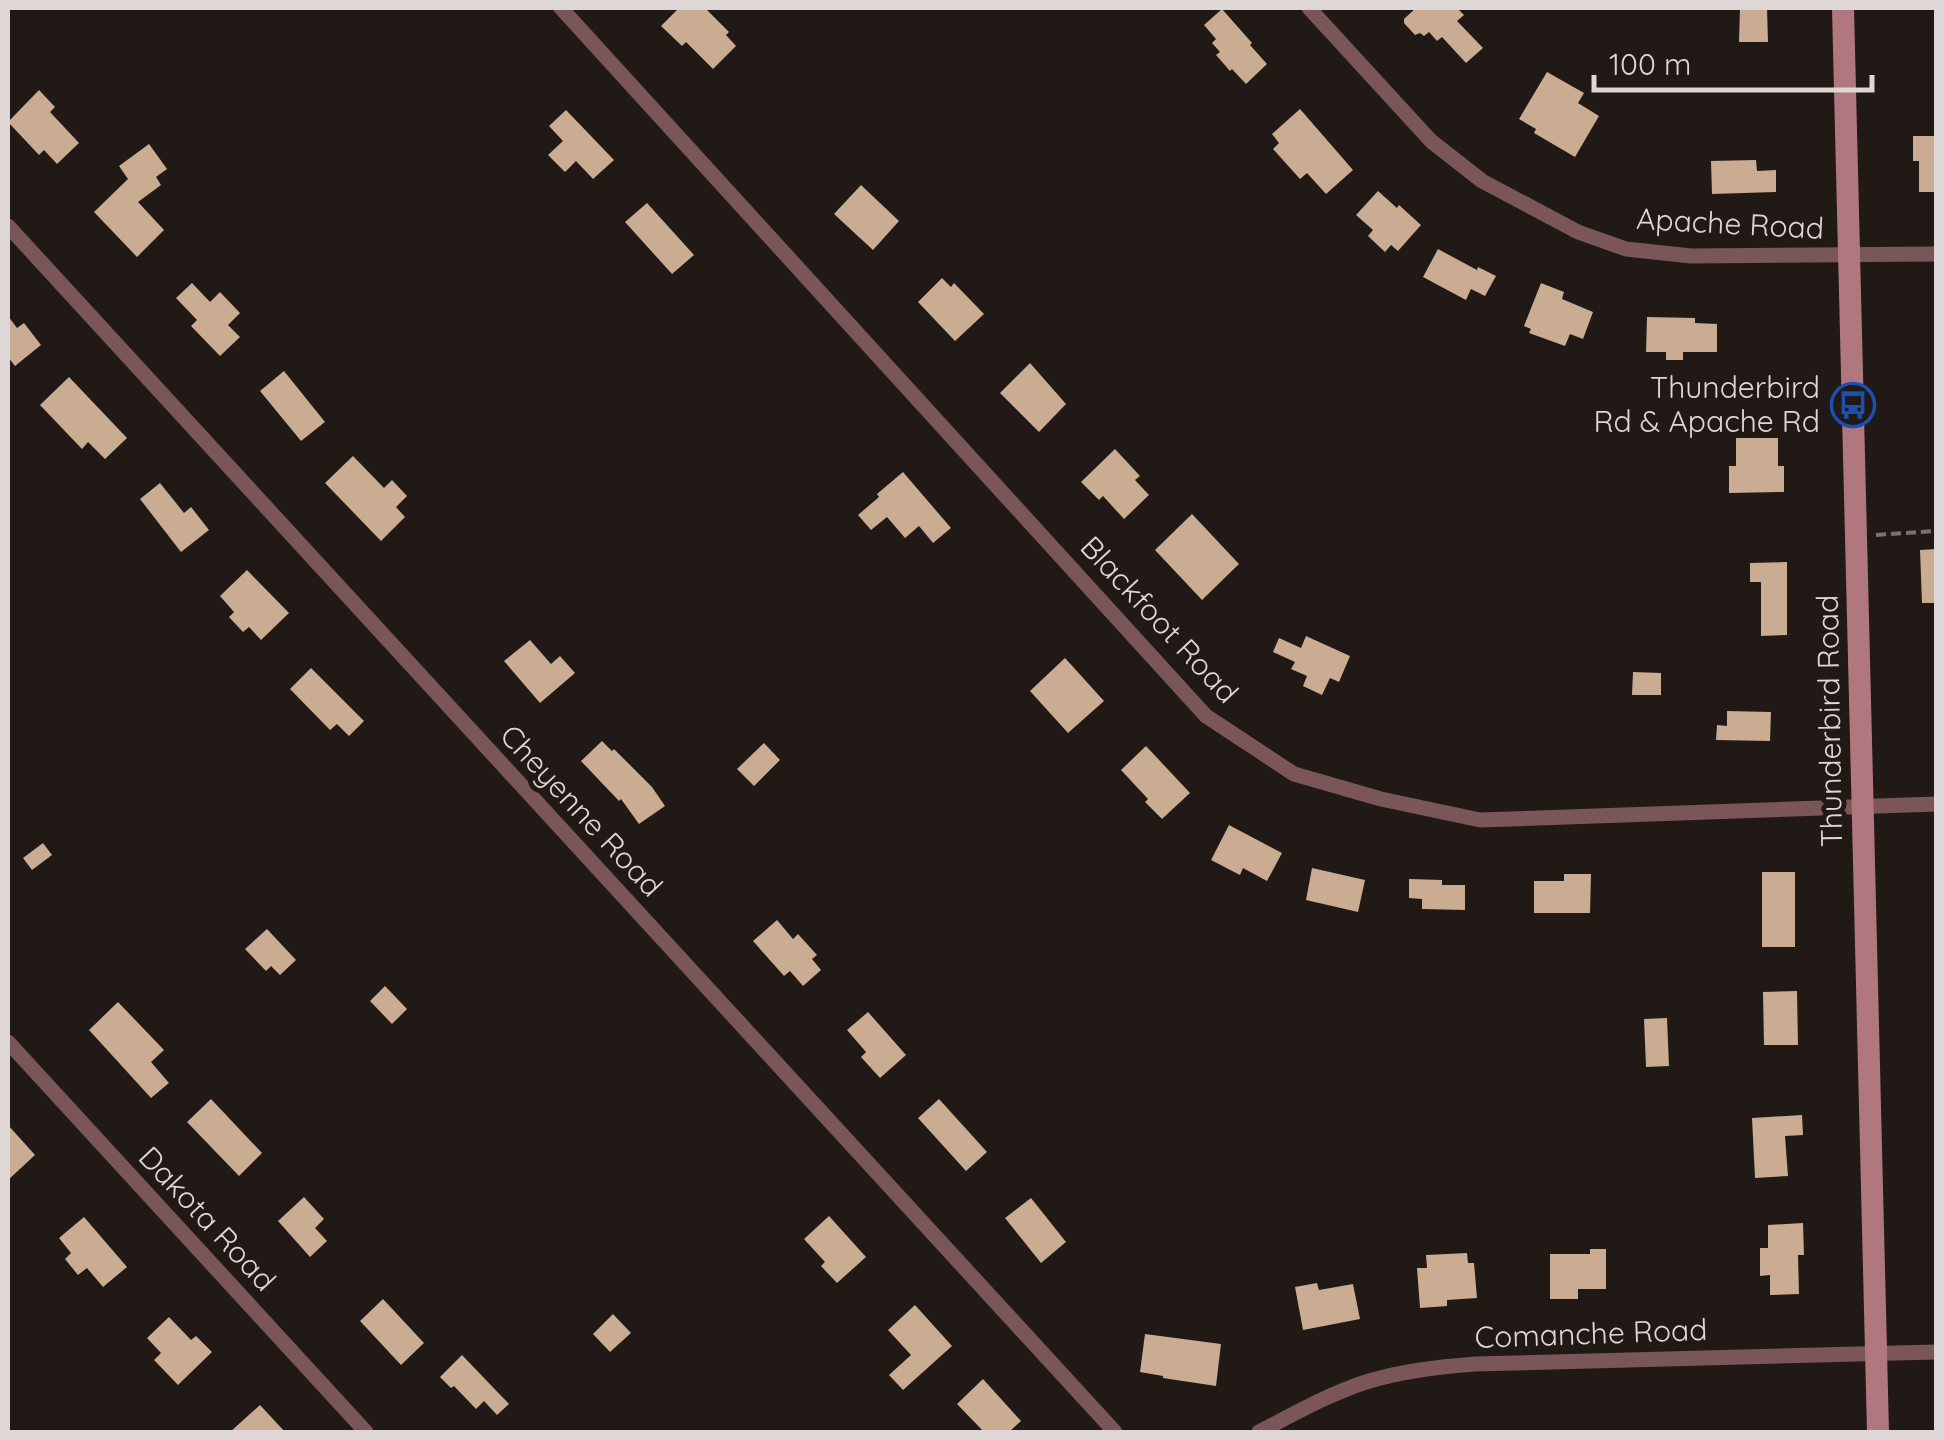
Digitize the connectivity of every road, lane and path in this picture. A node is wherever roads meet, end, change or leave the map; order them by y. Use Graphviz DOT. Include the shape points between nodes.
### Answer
graph roads {
  1 [pos="561,8"];
  2 [pos="1309,8"];
  3 [pos="1843,8"];
  4 [pos="8,226"];
  5 [pos="1936,254"];
  6 [pos="1849,256"];
  7 [pos="1936,531"];
  8 [pos="1856,537"];
  9 [pos="1936,804"];
  10 [pos="1862,806"];
  11 [pos="8,1042"];
  12 [pos="1936,1352"];
  13 [pos="1876,1354"];
  14 [pos="366,1432"];
  15 [pos="1115,1432"];
  16 [pos="1260,1432"];
  17 [pos="1878,1432"];
  1 -- 10 [label="street, Blackfoot Road" via="1206,716 1294,774 1480,820"];
  2 -- 6 [label="street, Apache Road" via="1431,141 1482,182 1578,232 1626,249 1691,256"];
  3 -- 6 [label="main road, Thunderbird Road"];
  4 -- 15 [label="street, Cheyenne Road"];
  5 -- 6 [label="street, Apache Road"];
  6 -- 8 [label="main road, Thunderbird Road"];
  7 -- 8 [label="path"];
  8 -- 10 [label="main road, Thunderbird Road"];
  9 -- 10 [label="street, Blackfoot Road"];
  10 -- 13 [label="main road, Thunderbird Road"];
  11 -- 14 [label="street, Dakota Road"];
  12 -- 13 [label="street, Comanche Road"];
  13 -- 16 [label="street, Comanche Road" via="1423,1368 1366,1382"];
  13 -- 17 [label="main road, Thunderbird Road"];
}
